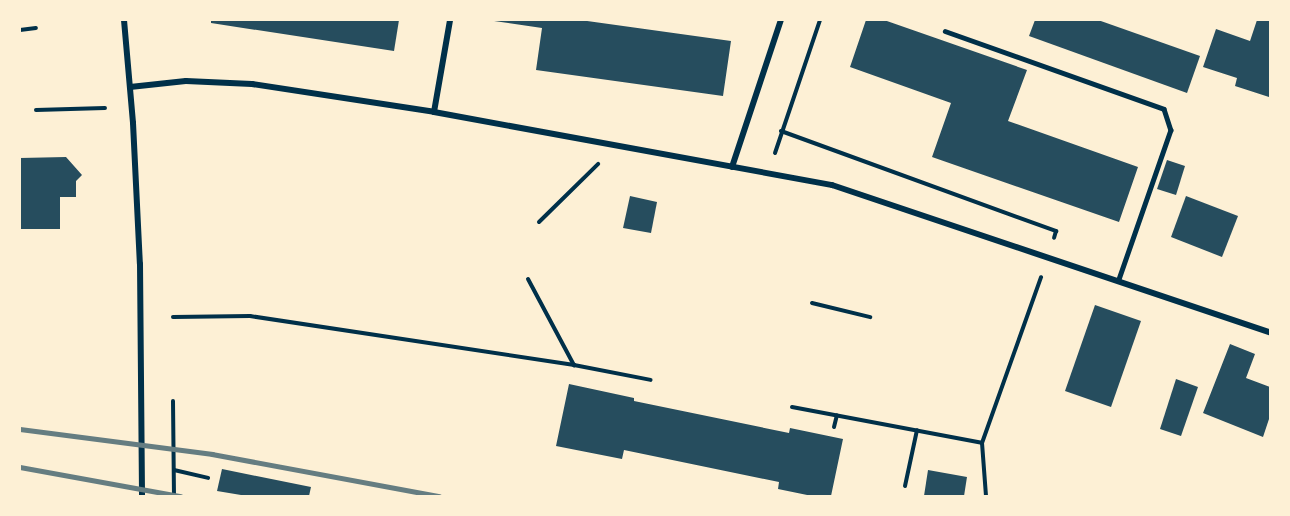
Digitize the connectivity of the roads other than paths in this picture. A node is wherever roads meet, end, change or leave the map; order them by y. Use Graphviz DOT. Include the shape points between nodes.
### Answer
graph roads {
  1 [pos="124,20"];
  2 [pos="450,20"];
  3 [pos="781,20"];
  4 [pos="945,31"];
  5 [pos="130,87"];
  6 [pos="434,112"];
  7 [pos="732,167"];
  8 [pos="1119,279"];
  9 [pos="1270,332"];
  10 [pos="142,496"];
  1 -- 5 [label="street"];
  2 -- 6 [label="street"];
  3 -- 7 [label="street"];
  4 -- 8 [label="lane" via="1164,108 1171,130"];
  5 -- 6 [label="street" via="186,81 252,84"];
  5 -- 10 [label="street" via="140,264"];
  6 -- 7 [label="street"];
  7 -- 8 [label="street" via="832,184"];
  8 -- 9 [label="street"];
}
